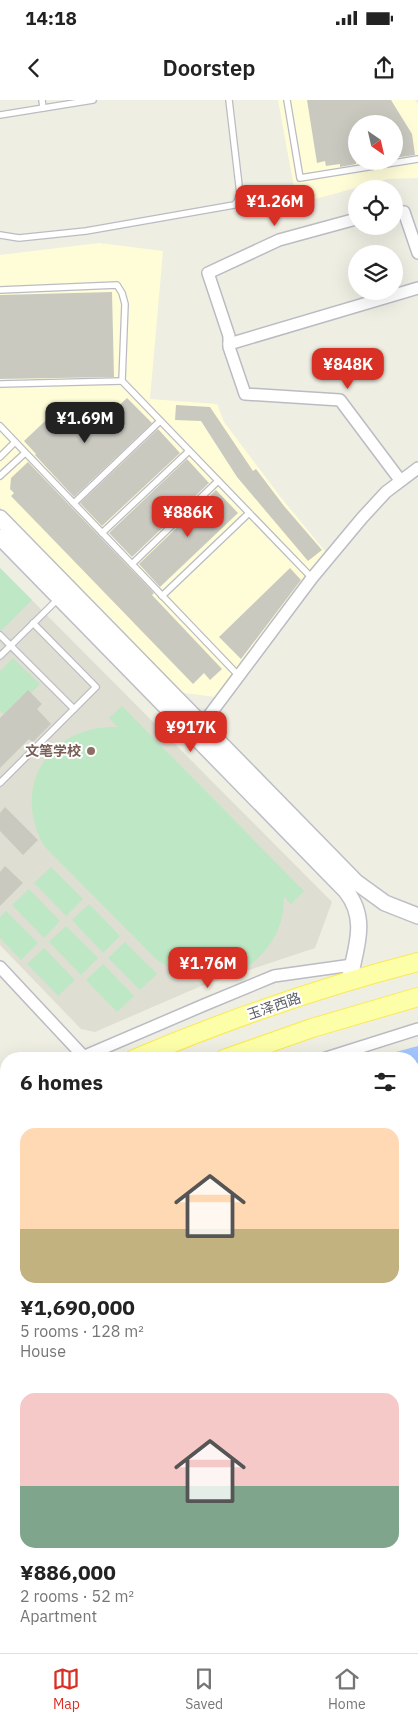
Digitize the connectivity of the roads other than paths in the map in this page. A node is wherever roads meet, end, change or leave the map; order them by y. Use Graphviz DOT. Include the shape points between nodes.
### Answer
graph roads {
  1 [pos="42,100"];
  2 [pos="93,100"];
  3 [pos="229,100"];
  4 [pos="287,100"];
  5 [pos="43,108"];
  6 [pos="0,115"];
  7 [pos="418,159"];
  8 [pos="403,212"];
  9 [pos="348,221"];
  10 [pos="0,235"];
  11 [pos="418,253"];
  12 [pos="418,288"];
  13 [pos="0,290"];
  14 [pos="229,344"];
  15 [pos="122,381"];
  16 [pos="0,384"];
  17 [pos="160,421"];
  18 [pos="0,426"];
  19 [pos="15,442"];
  20 [pos="189,451"];
  21 [pos="25,453"];
  22 [pos="0,457"];
  23 [pos="418,468"];
  24 [pos="0,476"];
  25 [pos="400,480"];
  26 [pos="218,481"];
  27 [pos="74,503"];
  28 [pos="249,513"];
  29 [pos="0,518"];
  30 [pos="102,533"];
  31 [pos="0,537"];
  32 [pos="132,564"];
  33 [pos="312,578"];
  34 [pos="162,596"];
  35 [pos="59,597"];
  36 [pos="33,624"];
  37 [pos="0,635"];
  38 [pos="11,645"];
  39 [pos="0,656"];
  40 [pos="239,676"];
  41 [pos="74,709"];
  42 [pos="202,725"];
  43 [pos="0,783"];
  44 [pos="418,916"];
  45 [pos="418,962"];
  46 [pos="0,967"];
  47 [pos="350,973"];
  48 [pos="418,997"];
  49 [pos="418,1029"];
  50 [pos="78,1052"];
  51 [pos="97,1052"];
  52 [pos="152,1052"];
  53 [pos="244,1052"];
  54 [pos="345,1052"];
  1 -- 5 [label="lane"];
  2 -- 5 [label="lane"];
  3 -- 10 [label="lane" via="240,194 234,205 86,232 19,238"];
  4 -- 7 [label="lane" via="300,178"];
  5 -- 6 [label="lane"];
  8 -- 11 [label="street"];
  9 -- 14 [label="street" via="279,240 208,273"];
  12 -- 14 [label="street"];
  13 -- 15 [label="lane" via="117,285 125,304"];
  14 -- 25 [label="street" via="245,394 340,400"];
  15 -- 16 [label="lane"];
  15 -- 17 [label="lane"];
  17 -- 20 [label="lane"];
  17 -- 27 [label="lane"];
  18 -- 19 [label="lane"];
  19 -- 21 [label="lane"];
  19 -- 22 [label="lane"];
  20 -- 26 [label="lane"];
  20 -- 30 [label="lane"];
  21 -- 24 [label="lane"];
  21 -- 27 [label="lane"];
  23 -- 25 [label="street"];
  25 -- 33 [label="street" via="373,504"];
  26 -- 28 [label="lane"];
  26 -- 32 [label="lane"];
  27 -- 30 [label="lane"];
  28 -- 33 [label="lane"];
  28 -- 34 [label="lane"];
  29 -- 42 [label="street"];
  30 -- 32 [label="lane"];
  31 -- 35 [label="street"];
  32 -- 34 [label="lane"];
  33 -- 40 [label="street"];
  34 -- 40 [label="lane"];
  35 -- 36 [label="lane"];
  35 -- 47 [label="street" via="346,891 357,909 360,924"];
  36 -- 38 [label="lane"];
  36 -- 41 [label="lane" via="96,687"];
  37 -- 38 [label="lane"];
  38 -- 39 [label="lane"];
  38 -- 41 [label="lane"];
  40 -- 42 [label="street"];
  41 -- 43 [label="lane"];
  42 -- 44 [label="street" via="356,882 385,903"];
  45 -- 47 [label="main road, 玉泽西路"];
  46 -- 50 [label="street"];
  47 -- 51 [label="street" via="274,976"];
  47 -- 52 [label="main road, 玉泽西路"];
  48 -- 53 [label="main road"];
  49 -- 54 [label="street"];
}
